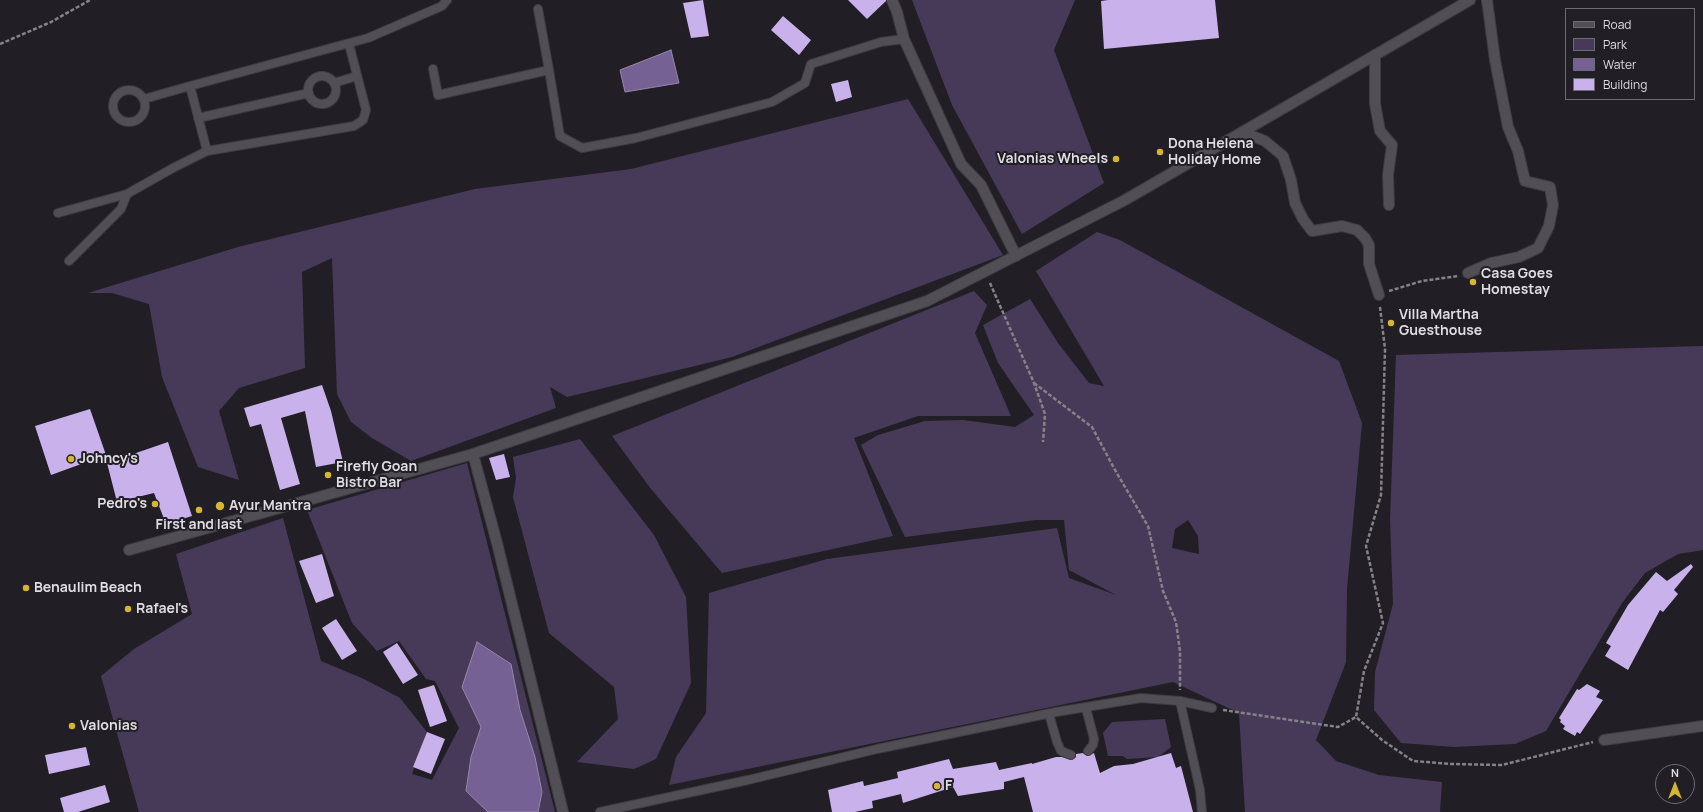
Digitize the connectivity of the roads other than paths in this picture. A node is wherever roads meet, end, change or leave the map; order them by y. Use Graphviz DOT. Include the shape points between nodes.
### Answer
graph roads {
  1 [pos="447,0"];
  2 [pos="892,0"];
  3 [pos="1470,0"];
  4 [pos="1487,0"];
  5 [pos="538,9"];
  6 [pos="904,39"];
  7 [pos="349,44"];
  8 [pos="1375,55"];
  9 [pos="433,69"];
  10 [pos="549,70"];
  11 [pos="357,76"];
  12 [pos="334,83"];
  13 [pos="190,86"];
  14 [pos="309,93"];
  15 [pos="144,99"];
  16 [pos="198,118"];
  17 [pos="1242,132"];
  18 [pos="207,151"];
  19 [pos="127,194"];
  20 [pos="1389,205"];
  21 [pos="58,213"];
  22 [pos="1016,256"];
  23 [pos="69,262"];
  24 [pos="1468,273"];
  25 [pos="1379,295"];
  26 [pos="473,454"];
  27 [pos="129,550"];
  28 [pos="1180,701"];
  29 [pos="1086,708"];
  30 [pos="1212,708"];
  31 [pos="1050,714"];
  32 [pos="1703,726"];
  33 [pos="1604,740"];
  34 [pos="1088,751"];
  35 [pos="1071,755"];
  36 [pos="563,812"];
  37 [pos="600,812"];
  38 [pos="1202,812"];
  1 -- 7 [label="lane" via="442,6"];
  2 -- 6 [label="street"];
  3 -- 8 [label="street"];
  4 -- 24 [label="street" via="1508,127 1518,151 1525,181 1550,187 1553,205 1549,226 1538,248"];
  5 -- 10 [label="lane"];
  6 -- 10 [label="lane" via="882,42 811,64 806,83 772,102 636,138 582,148 560,136"];
  6 -- 22 [label="street" via="961,164 981,185"];
  7 -- 11 [label="lane"];
  7 -- 13 [label="lane"];
  8 -- 17 [label="street"];
  8 -- 20 [label="street" via="1374,104 1380,131 1392,145 1388,175"];
  9 -- 10 [label="lane" via="438,95"];
  11 -- 12 [label="lane"];
  11 -- 18 [label="lane" via="366,110 363,120 354,126"];
  12 -- 14 [label="lane" via="328,77 320,76 312,81"];
  12 -- 14 [label="lane" via="336,92 327,102 318,103"];
  13 -- 15 [label="lane"];
  13 -- 16 [label="lane"];
  14 -- 16 [label="lane"];
  16 -- 18 [label="lane"];
  17 -- 22 [label="street" via="1125,200"];
  17 -- 25 [label="street" via="1265,141 1283,156 1295,203 1312,231 1342,226 1357,230 1365,238 1369,245 1369,264"];
  18 -- 19 [label="lane"];
  19 -- 21 [label="lane"];
  19 -- 23 [label="lane" via="121,209"];
  22 -- 26 [label="street" via="928,300"];
  26 -- 27 [label="street"];
  26 -- 36 [label="street"];
  28 -- 29 [label="lane" via="1141,698"];
  28 -- 30 [label="lane"];
  28 -- 38 [label="lane" via="1200,790"];
  29 -- 31 [label="lane"];
  29 -- 34 [label="lane" via="1094,739"];
  31 -- 35 [label="lane" via="1061,751"];
  31 -- 37 [label="lane" via="885,747"];
  32 -- 33 [label="street"];
}
